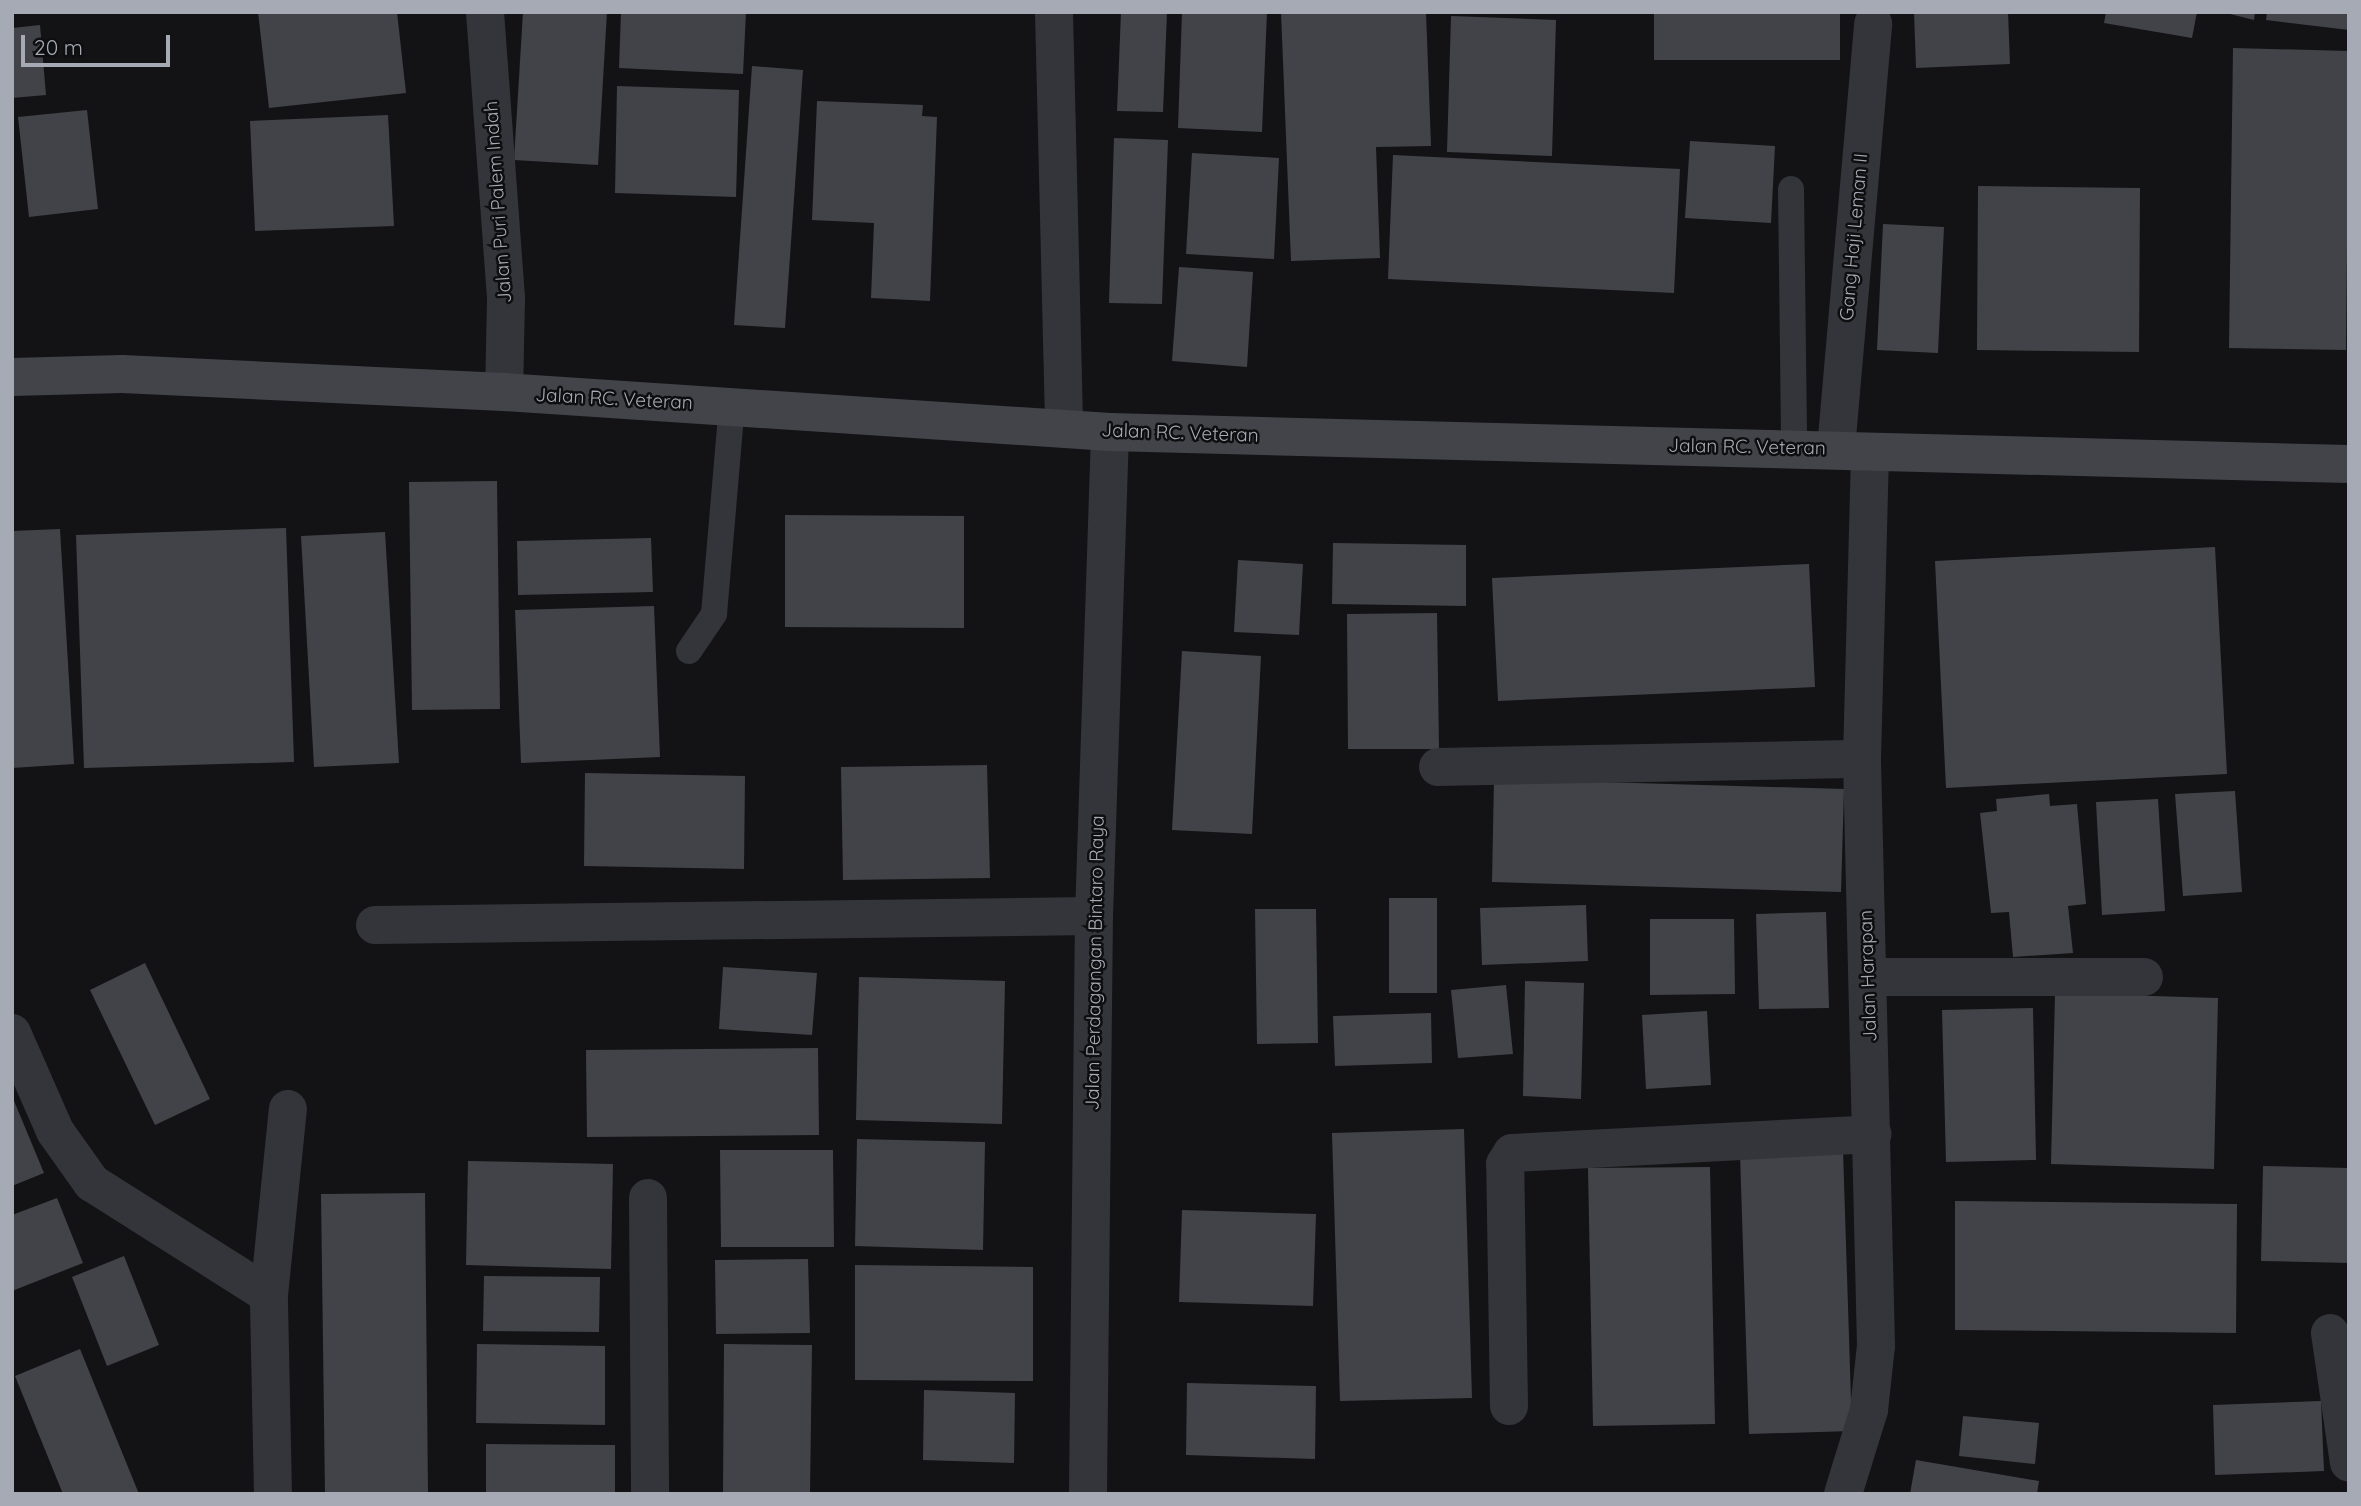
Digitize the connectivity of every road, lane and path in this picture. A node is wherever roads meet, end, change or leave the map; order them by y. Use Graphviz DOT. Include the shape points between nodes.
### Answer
graph roads {
  1 [pos="485,12"];
  2 [pos="1054,12"];
  3 [pos="1873,24"];
  4 [pos="1791,189"];
  5 [pos="12,377"];
  6 [pos="504,392"];
  7 [pos="732,406"];
  8 [pos="1065,428"];
  9 [pos="1110,432"];
  10 [pos="1794,448"];
  11 [pos="1853,451"];
  12 [pos="2349,464"];
  13 [pos="689,651"];
  14 [pos="1862,759"];
  15 [pos="1438,767"];
  16 [pos="1094,916"];
  17 [pos="374,925"];
  18 [pos="1868,977"];
  19 [pos="2144,977"];
  20 [pos="12,1033"];
  21 [pos="288,1109"];
  22 [pos="1872,1134"];
  23 [pos="648,1198"];
  24 [pos="269,1295"];
  25 [pos="2330,1333"];
  26 [pos="1509,1406"];
  27 [pos="2349,1463"];
  28 [pos="273,1494"];
  29 [pos="650,1494"];
  30 [pos="1088,1494"];
  31 [pos="1843,1494"];
  1 -- 6 [label="street, Jalan Puri Palem Indah" via="506,299"];
  2 -- 8 [label="street"];
  3 -- 11 [label="street, Gang Haji Leman II"];
  4 -- 10 [label="lane"];
  5 -- 6 [label="main road, Jalan RC. Veteran" via="122,373"];
  6 -- 7 [label="main road, Jalan RC. Veteran"];
  7 -- 8 [label="main road, Jalan RC. Veteran"];
  7 -- 13 [label="lane" via="714,614"];
  8 -- 9 [label="main road, Jalan RC. Veteran"];
  9 -- 10 [label="main road, Jalan RC. Veteran"];
  9 -- 16 [label="street, Jalan Perdagangan Bintaro Raya"];
  10 -- 11 [label="main road, Jalan RC. Veteran"];
  11 -- 12 [label="main road, Jalan RC. Veteran"];
  11 -- 14 [label="street, Jalan Harapan"];
  14 -- 15 [label="street"];
  14 -- 18 [label="street, Jalan Harapan"];
  16 -- 17 [label="street"];
  16 -- 30 [label="street, Jalan Perdagangan Bintaro Raya"];
  18 -- 19 [label="street"];
  18 -- 22 [label="street, Jalan Harapan"];
  20 -- 24 [label="street" via="55,1131 92,1184"];
  21 -- 24 [label="street"];
  22 -- 26 [label="street" via="1512,1153 1505,1164"];
  22 -- 31 [label="street, Jalan Harapan" via="1876,1346 1868,1410"];
  23 -- 29 [label="street"];
  24 -- 28 [label="street"];
  25 -- 27 [label="street"];
}
